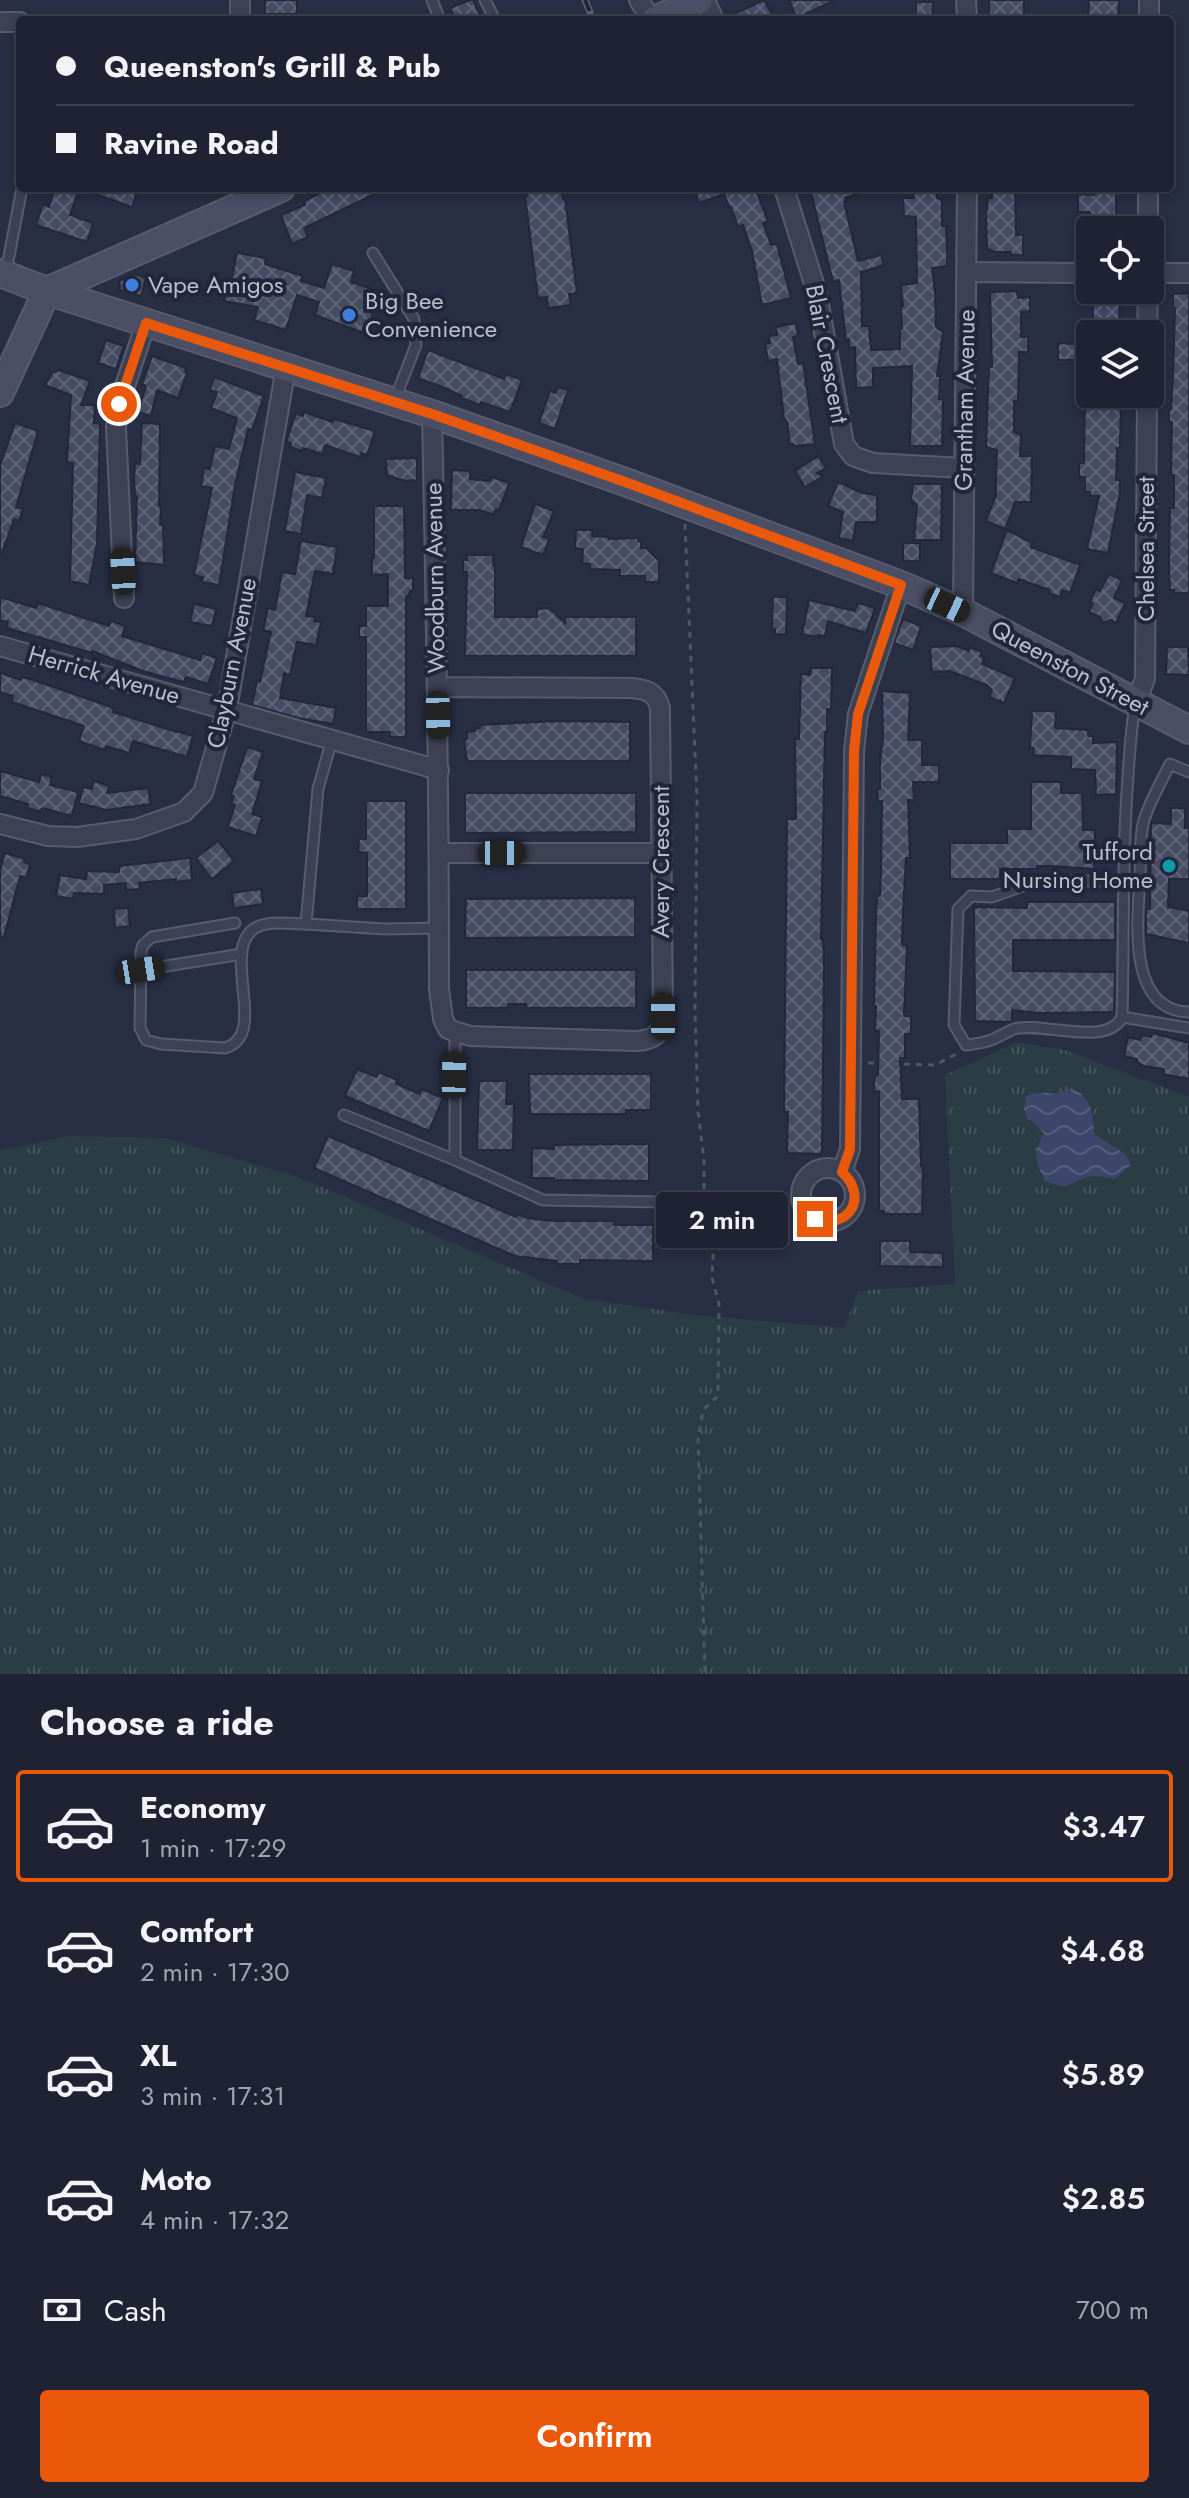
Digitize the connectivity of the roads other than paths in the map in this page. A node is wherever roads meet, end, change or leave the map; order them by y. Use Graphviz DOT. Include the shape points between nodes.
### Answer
graph roads {
  1 [pos="702,0"];
  2 [pos="663,16"];
  3 [pos="21,192"];
  4 [pos="262,192"];
  5 [pos="785,192"];
  6 [pos="967,192"];
  7 [pos="1148,192"];
  8 [pos="239,197"];
  9 [pos="1148,216"];
  10 [pos="373,253"];
  11 [pos="967,272"];
  12 [pos="1076,273"];
  13 [pos="1164,273"];
  14 [pos="1189,273"];
  15 [pos="3,274"];
  16 [pos="47,291"];
  17 [pos="146,323"];
  18 [pos="7,356"];
  19 [pos="286,367"];
  20 [pos="0,393"];
  21 [pos="394,402"];
  22 [pos="1147,408"];
  23 [pos="432,414"];
  24 [pos="964,468"];
  25 [pos="901,585"];
  26 [pos="124,598"];
  27 [pos="963,612"];
  28 [pos="0,646"];
  29 [pos="437,687"];
  30 [pos="1136,702"];
  31 [pos="227,709"];
  32 [pos="1189,730"];
  33 [pos="332,739"];
  34 [pos="439,770"];
  35 [pos="1189,772"];
  36 [pos="0,824"];
  37 [pos="439,853"];
  38 [pos="661,853"];
  39 [pos="1124,881"];
  40 [pos="235,923"];
  41 [pos="306,924"];
  42 [pos="439,928"];
  43 [pos="242,954"];
  44 [pos="141,970"];
  45 [pos="1189,1012"];
  46 [pos="1122,1017"];
  47 [pos="1189,1028"];
  48 [pos="451,1031"];
  49 [pos="344,1115"];
  50 [pos="455,1160"];
  51 [pos="842,1172"];
  52 [pos="664,1202"];
  1 -- 2 [label="main road"];
  3 -- 15 [label="lane"];
  4 -- 8 [label="main road"];
  5 -- 24 [label="street, Blair Crescent" via="817,293 844,444 853,456 873,463"];
  6 -- 11 [label="street, Grantham Avenue"];
  7 -- 9 [label="street"];
  8 -- 16 [label="main road"];
  10 -- 21 [label="lane" via="414,319 416,345"];
  11 -- 12 [label="street"];
  11 -- 24 [label="street, Grantham Avenue"];
  13 -- 14 [label="street"];
  15 -- 16 [label="main road, Queenston Street"];
  16 -- 17 [label="main road, Queenston Street"];
  16 -- 18 [label="main road"];
  17 -- 19 [label="main road, Queenston Street"];
  17 -- 26 [label="street" via="116,428"];
  18 -- 20 [label="main road"];
  19 -- 21 [label="main road, Queenston Street"];
  19 -- 31 [label="street, Clayburn Avenue"];
  21 -- 23 [label="main road, Queenston Street"];
  22 -- 30 [label="street, Chelsea Street" via="1145,679"];
  23 -- 25 [label="main road, Queenston Street"];
  23 -- 29 [label="street, Woodburn Avenue"];
  24 -- 27 [label="street, Grantham Avenue"];
  25 -- 27 [label="main road, Queenston Street"];
  25 -- 51 [label="street" via="858,714 854,751 850,1149"];
  27 -- 30 [label="main road, Queenston Street"];
  28 -- 31 [label="street, Herrick Avenue"];
  29 -- 34 [label="street, Woodburn Avenue"];
  29 -- 38 [label="street, Avery Crescent" via="651,692 660,708"];
  30 -- 32 [label="main road, Queenston Street"];
  30 -- 39 [label="lane"];
  31 -- 33 [label="street, Herrick Avenue"];
  31 -- 36 [label="street, Clayburn Avenue" via="203,793 184,812 136,829 77,837"];
  33 -- 34 [label="street, Herrick Avenue"];
  33 -- 41 [label="lane" via="318,789"];
  34 -- 37 [label="street, Woodburn Avenue"];
  35 -- 45 [label="lane" via="1170,764 1143,822 1137,923 1144,979 1157,1000"];
  37 -- 38 [label="street"];
  37 -- 42 [label="street, Woodburn Avenue"];
  38 -- 48 [label="street, Avery Crescent" via="663,1024 657,1036 636,1041"];
  39 -- 46 [label="lane"];
  39 -- 46 [label="lane" via="1037,881 992,897 971,896 958,909 954,1025 966,1045 988,1042 1016,1028 1108,1030"];
  40 -- 44 [label="lane" via="152,937 143,945"];
  41 -- 42 [label="lane"];
  41 -- 43 [label="lane" via="259,926 248,935"];
  42 -- 48 [label="street, Woodburn Avenue" via="439,989 443,1019"];
  43 -- 44 [label="lane"];
  43 -- 44 [label="lane" via="243,1034 225,1048 146,1040 140,1028"];
  46 -- 47 [label="lane"];
  48 -- 50 [label="lane"];
  49 -- 50 [label="lane"];
  50 -- 52 [label="lane" via="543,1200"];
}
